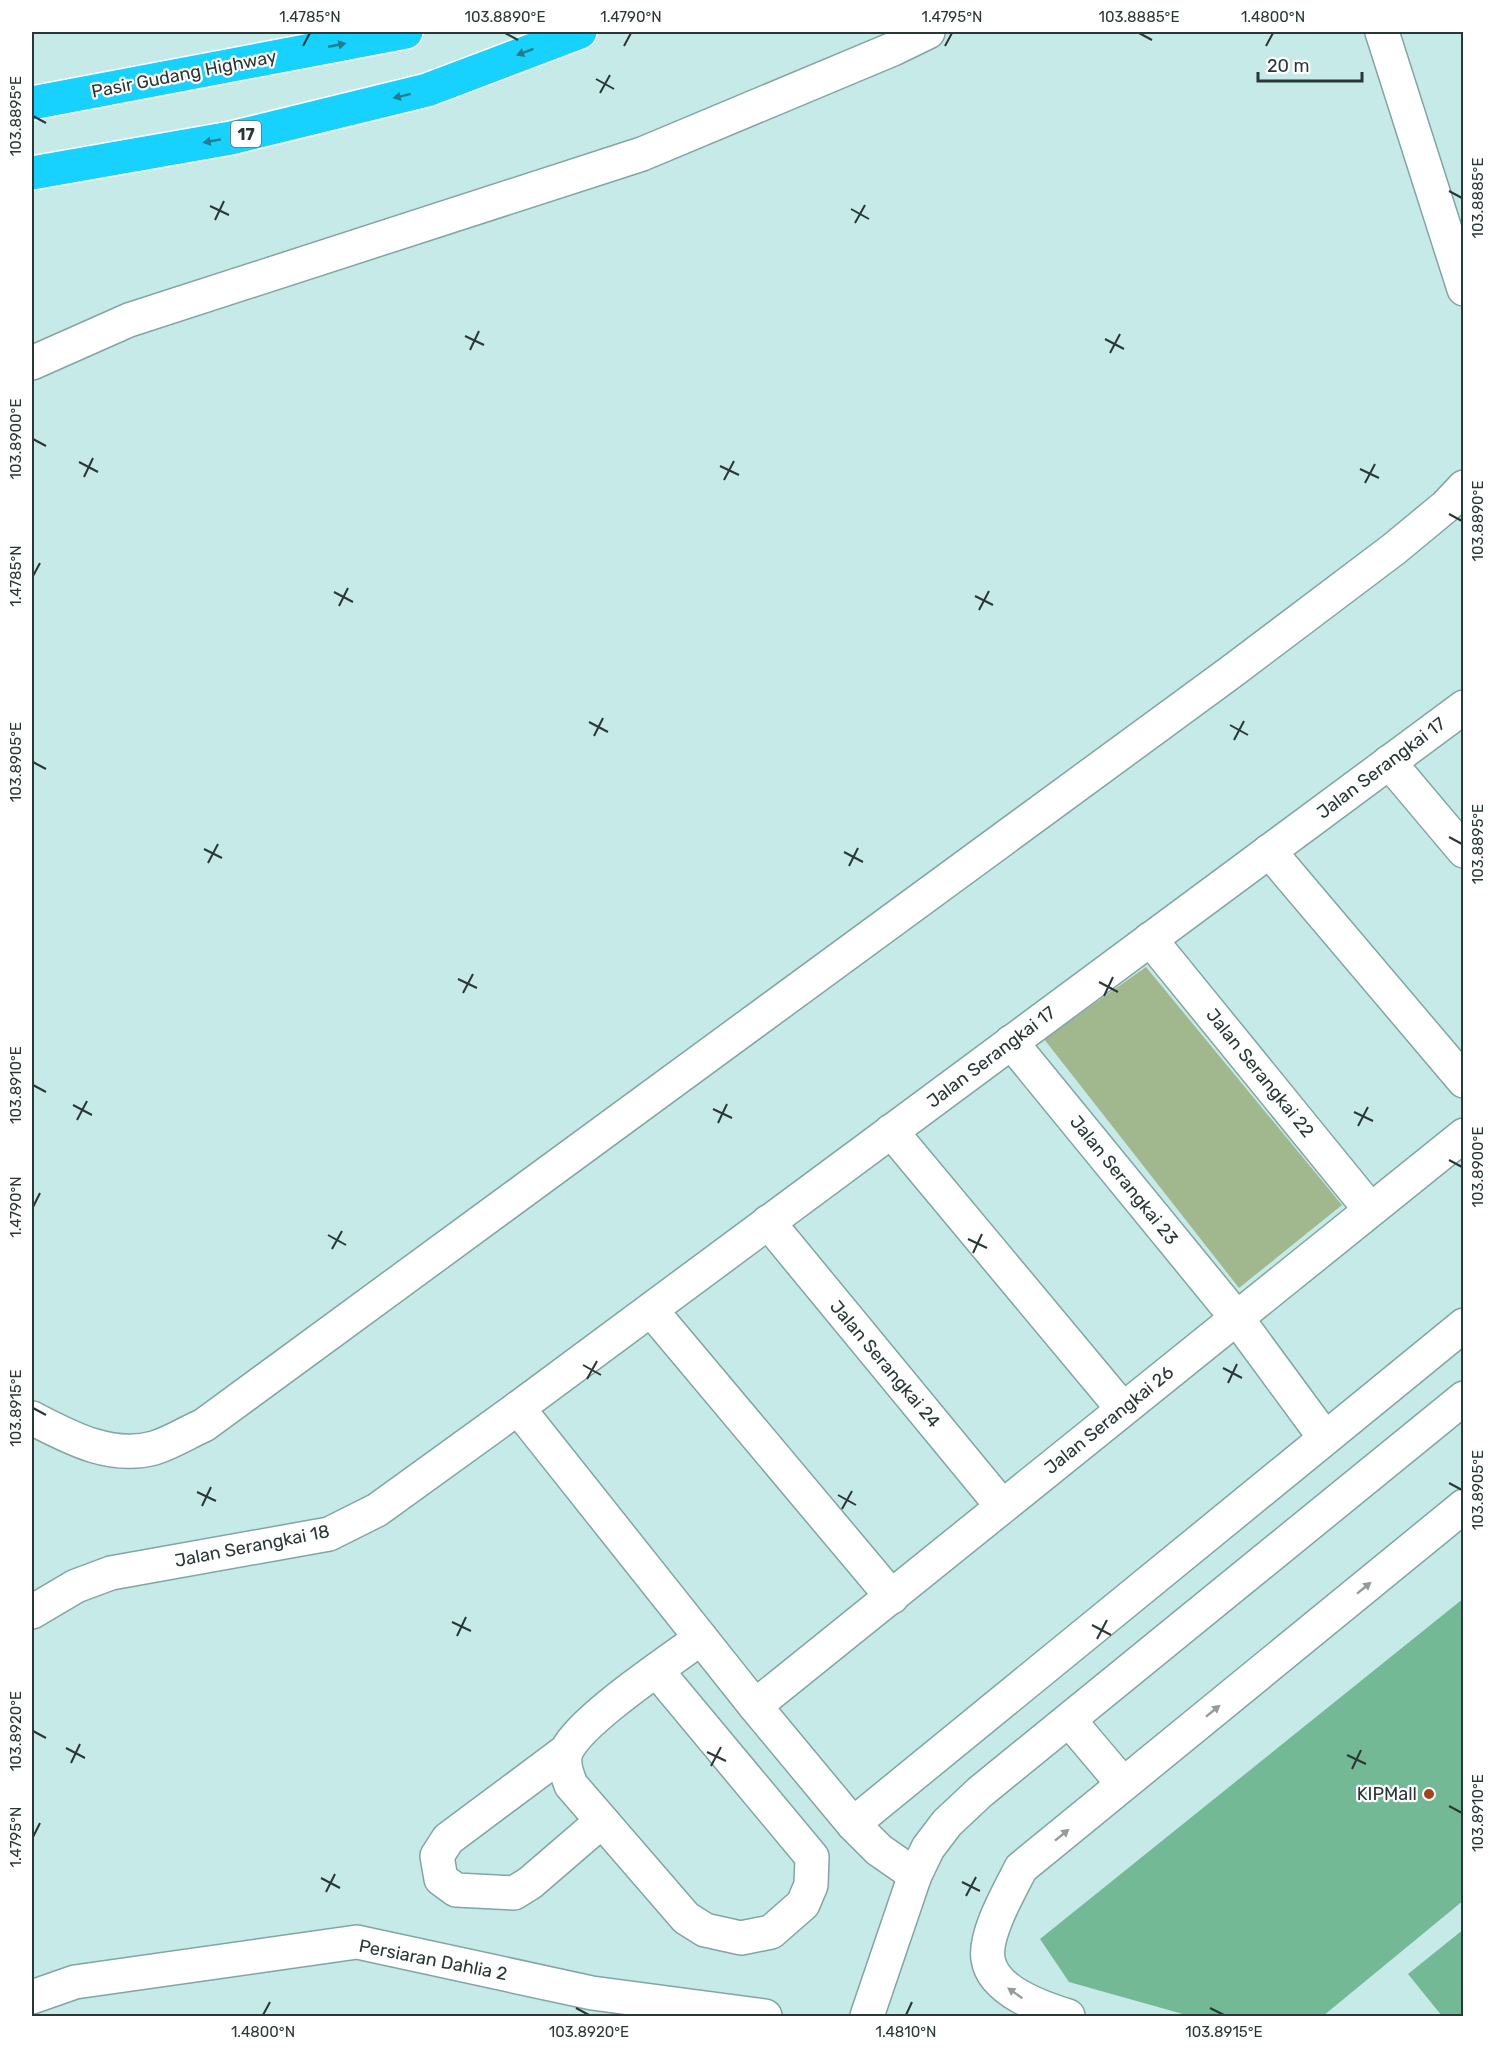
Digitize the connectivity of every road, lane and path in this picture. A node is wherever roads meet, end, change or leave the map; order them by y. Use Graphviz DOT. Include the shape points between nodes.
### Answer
graph roads {
  1 [pos="406,32"];
  2 [pos="580,32"];
  3 [pos="928,32"];
  4 [pos="1382,32"];
  5 [pos="32,103"];
  6 [pos="32,173"];
  7 [pos="1464,289"];
  8 [pos="32,363"];
  9 [pos="1464,487"];
  10 [pos="1464,707"];
  11 [pos="1389,762"];
  12 [pos="1269,851"];
  13 [pos="1464,851"];
  14 [pos="1150,939"];
  15 [pos="1011,1042"];
  16 [pos="1464,1081"];
  17 [pos="891,1131"];
  18 [pos="1464,1134"];
  19 [pos="1370,1208"];
  20 [pos="768,1222"];
  21 [pos="651,1310"];
  22 [pos="1236,1317"];
  23 [pos="1464,1325"];
  24 [pos="1464,1398"];
  25 [pos="518,1408"];
  26 [pos="1122,1408"];
  27 [pos="32,1418"];
  28 [pos="1325,1438"];
  29 [pos="1002,1506"];
  30 [pos="1464,1506"];
  31 [pos="892,1597"];
  32 [pos="32,1612"];
  33 [pos="701,1638"];
  34 [pos="657,1671"];
  35 [pos="755,1706"];
  36 [pos="1069,1720"];
  37 [pos="566,1751"];
  38 [pos="1123,1784"];
  39 [pos="602,1821"];
  40 [pos="853,1824"];
  41 [pos="915,1875"];
  42 [pos="32,1997"];
  43 [pos="586,2005"];
  44 [pos="765,2016"];
  45 [pos="867,2016"];
  46 [pos="1068,2016"];
  5 -- 1 [label="highway, Pasir Gudang Highway, one-way"];
  2 -- 6 [label="highway, 17, one-way" via="427,90 231,138"];
  3 -- 8 [label="street" via="642,154 129,320"];
  4 -- 7 [label="street"];
  9 -- 27 [label="street" via="1394,549 1231,672 204,1425 154,1448 122,1452 76,1441"];
  10 -- 11 [label="street, Jalan Serangkai 17"];
  11 -- 12 [label="street, Jalan Serangkai 17"];
  11 -- 13 [label="street"];
  12 -- 14 [label="street, Jalan Serangkai 17"];
  12 -- 16 [label="street"];
  14 -- 15 [label="street, Jalan Serangkai 17"];
  14 -- 19 [label="street, Jalan Serangkai 22"];
  15 -- 17 [label="street, Jalan Serangkai 17"];
  15 -- 22 [label="street, Jalan Serangkai 23"];
  17 -- 20 [label="street, Jalan Serangkai 17"];
  17 -- 26 [label="street"];
  18 -- 19 [label="street, Jalan Serangkai 26"];
  19 -- 22 [label="street, Jalan Serangkai 26"];
  20 -- 21 [label="street, Jalan Serangkai 17"];
  20 -- 29 [label="street, Jalan Serangkai 24"];
  21 -- 25 [label="street, Jalan Serangkai 17"];
  21 -- 31 [label="street"];
  22 -- 26 [label="street, Jalan Serangkai 26"];
  22 -- 28 [label="street, Jalan Serangkai 23"];
  23 -- 28 [label="street"];
  24 -- 36 [label="street"];
  25 -- 32 [label="street, Jalan Serangkai 18" via="377,1510 329,1534 111,1573 76,1586"];
  25 -- 33 [label="street"];
  26 -- 29 [label="street, Jalan Serangkai 26"];
  28 -- 40 [label="street"];
  29 -- 31 [label="street, Jalan Serangkai 26"];
  38 -- 30 [label="street, one-way"];
  31 -- 35 [label="street, Jalan Serangkai 26"];
  33 -- 34 [label="street"];
  33 -- 35 [label="street"];
  34 -- 37 [label="street" via="585,1726"];
  34 -- 39 [label="street" via="812,1857 811,1885 802,1905 771,1932 741,1938 705,1930 686,1918"];
  35 -- 40 [label="street"];
  36 -- 38 [label="street"];
  36 -- 41 [label="street" via="947,1823 928,1848"];
  37 -- 39 [label="street" via="571,1785"];
  37 -- 39 [label="street" via="448,1839 437,1856 441,1879 456,1890 514,1893"];
  46 -- 38 [label="street, one-way" via="1033,2005 1001,1983 988,1959 993,1924 1021,1868"];
  40 -- 41 [label="street" via="879,1850"];
  41 -- 45 [label="street"];
  42 -- 43 [label="street, Persiaran Dahlia 2" via="75,1982 357,1942"];
  43 -- 44 [label="street, Persiaran Dahlia 2"];
}
